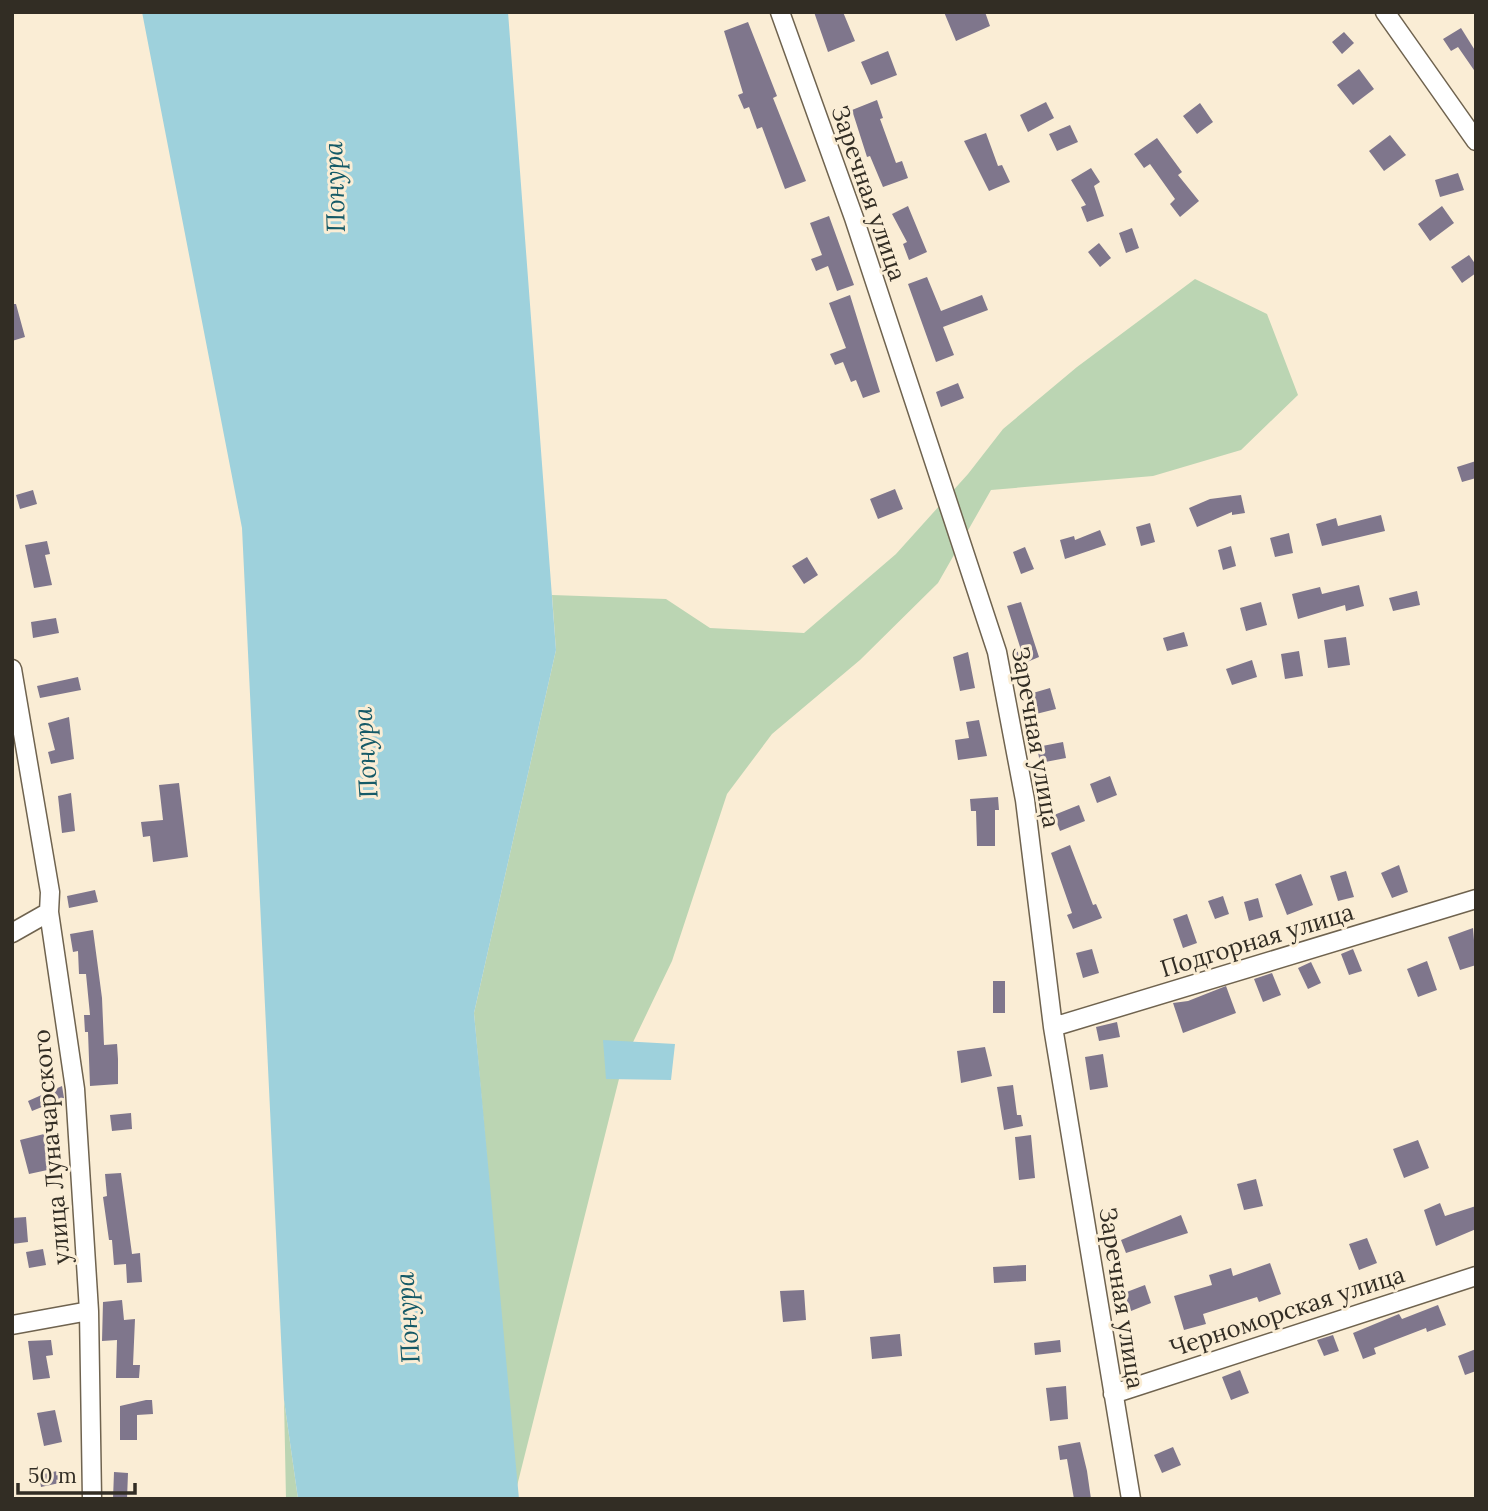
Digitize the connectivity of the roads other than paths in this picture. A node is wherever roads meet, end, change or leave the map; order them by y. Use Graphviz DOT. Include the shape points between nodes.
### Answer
graph roads {
  1 [pos="780,12"];
  2 [pos="1385,12"];
  3 [pos="1476,141"];
  4 [pos="12,669"];
  5 [pos="1476,899"];
  6 [pos="49,912"];
  7 [pos="12,933"];
  8 [pos="1053,1027"];
  9 [pos="1476,1276"];
  10 [pos="89,1311"];
  11 [pos="12,1325"];
  12 [pos="1113,1394"];
  13 [pos="92,1499"];
  14 [pos="1130,1499"];
  1 -- 8 [label="street, Заречная улица" via="997,652 1025,800"];
  2 -- 3 [label="street"];
  4 -- 6 [label="street, улица Луначарского" via="50,892"];
  5 -- 8 [label="street, Подгорная улица"];
  6 -- 7 [label="street"];
  6 -- 10 [label="street, улица Луначарского" via="75,1088"];
  8 -- 12 [label="street, Заречная улица"];
  9 -- 12 [label="street, Черноморская улица"];
  10 -- 11 [label="street"];
  10 -- 13 [label="street, улица Луначарского"];
  12 -- 14 [label="street, Заречная улица"];
}
